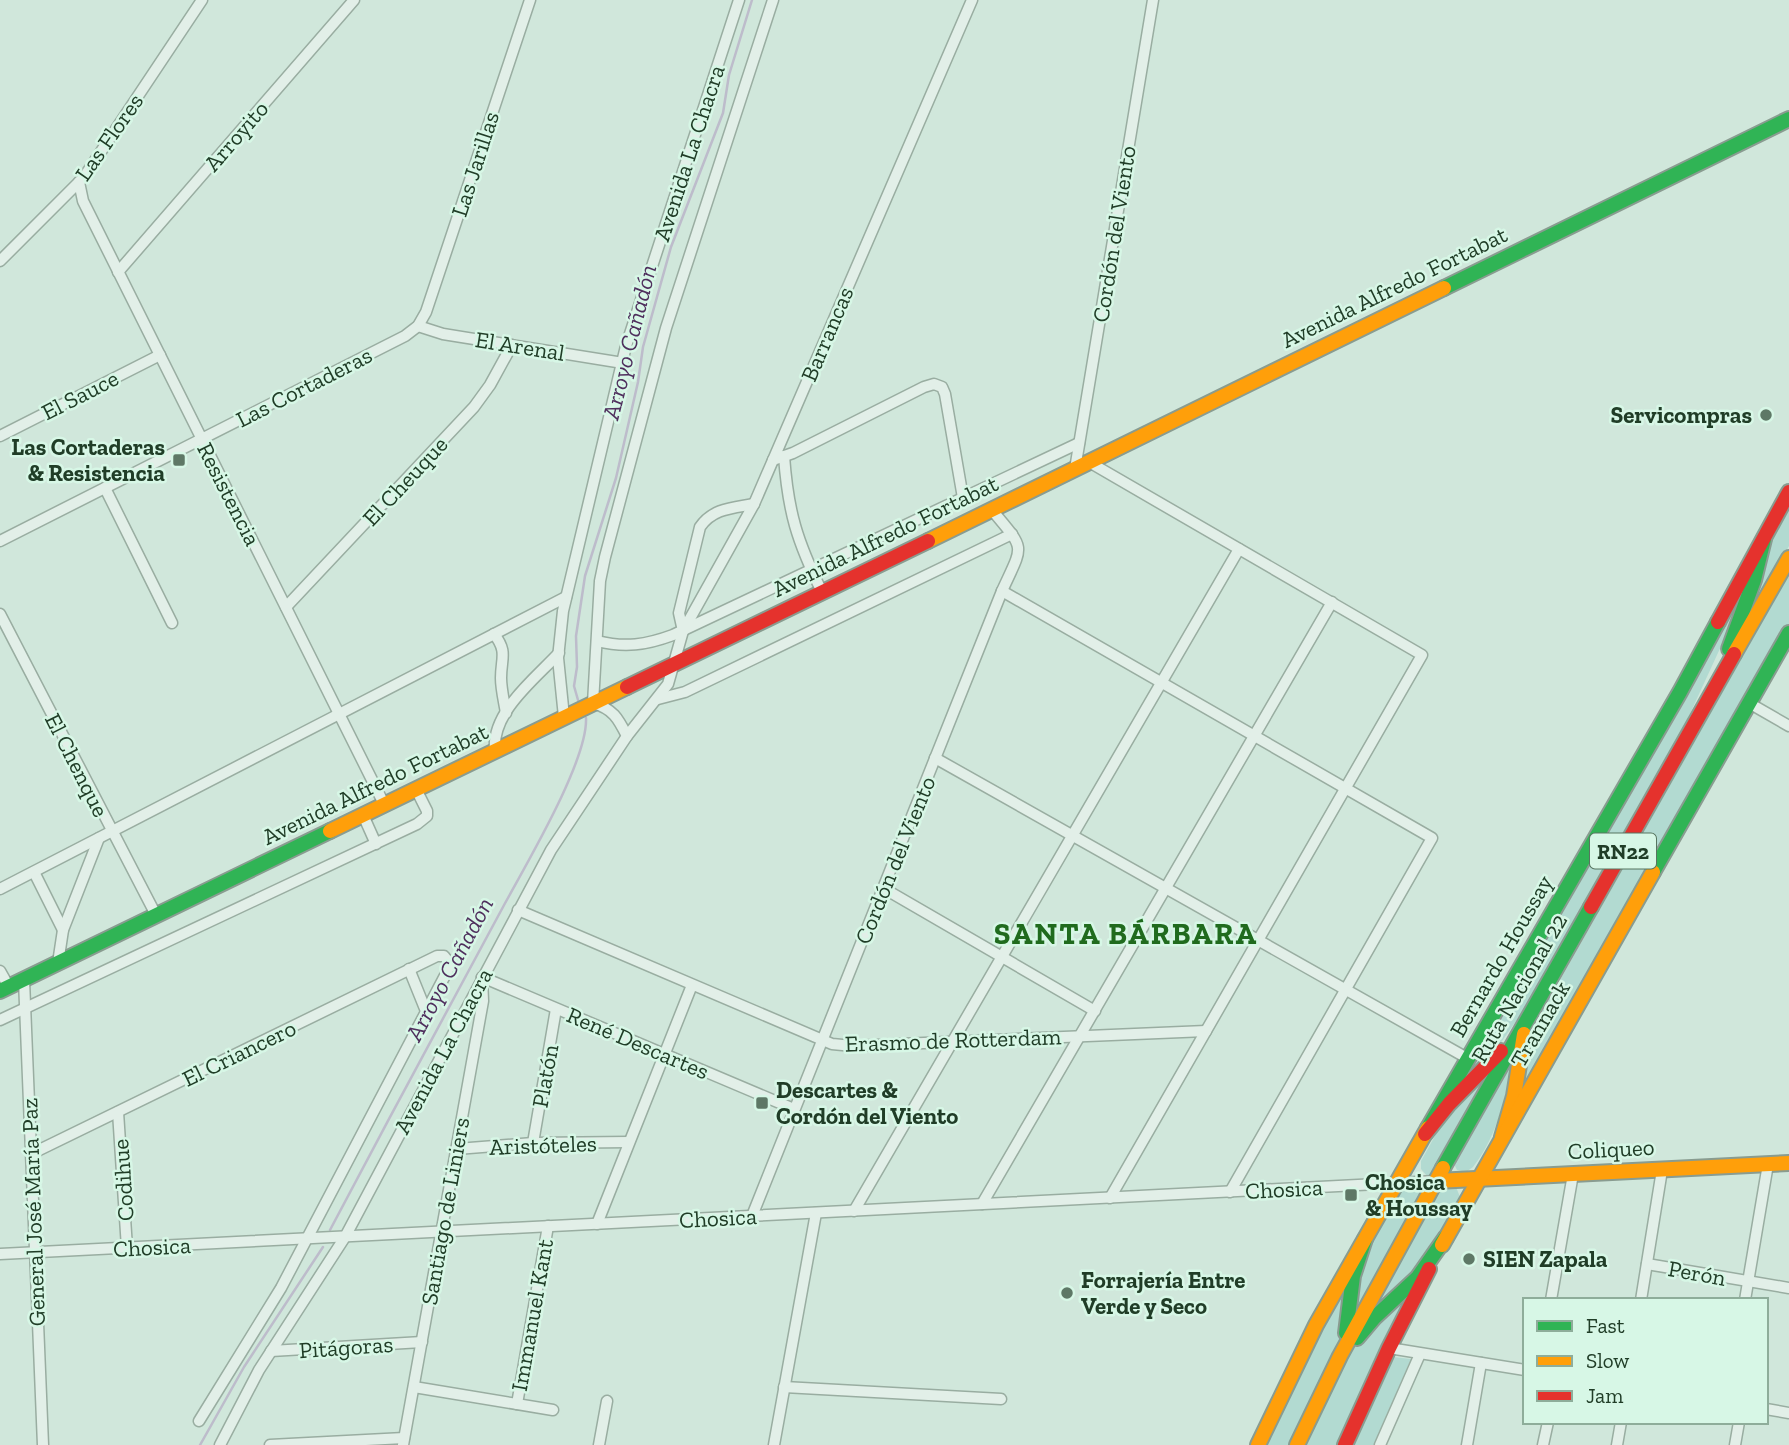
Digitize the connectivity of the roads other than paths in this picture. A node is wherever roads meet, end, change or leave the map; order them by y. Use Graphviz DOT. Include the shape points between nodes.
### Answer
graph roads {
  1 [pos="202,0"];
  2 [pos="354,0"];
  3 [pos="530,0"];
  4 [pos="739,0"];
  5 [pos="773,0"];
  6 [pos="972,0"];
  7 [pos="1153,0"];
  8 [pos="1789,119"];
  9 [pos="79,182"];
  10 [pos="0,261"];
  11 [pos="118,272"];
  12 [pos="418,326"];
  13 [pos="512,345"];
  14 [pos="160,355"];
  15 [pos="623,363"];
  16 [pos="0,436"];
  17 [pos="202,439"];
  18 [pos="1079,443"];
  19 [pos="784,456"];
  20 [pos="773,460"];
  21 [pos="1082,465"];
  22 [pos="105,488"];
  23 [pos="1789,492"];
  24 [pos="963,498"];
  25 [pos="754,504"];
  26 [pos="992,510"];
  27 [pos="1012,534"];
  28 [pos="1763,540"];
  29 [pos="0,541"];
  30 [pos="1239,549"];
  31 [pos="1789,558"];
  32 [pos="811,570"];
  33 [pos="1002,591"];
  34 [pos="822,592"];
  35 [pos="566,597"];
  36 [pos="1332,603"];
  37 [pos="286,607"];
  38 [pos="0,614"];
  39 [pos="172,623"];
  40 [pos="683,631"];
  41 [pos="1789,633"];
  42 [pos="494,634"];
  43 [pos="597,641"];
  44 [pos="559,653"];
  45 [pos="676,663"];
  46 [pos="1161,682"];
  47 [pos="1712,694"];
  48 [pos="658,699"];
  49 [pos="593,703"];
  50 [pos="1749,703"];
  51 [pos="506,713"];
  52 [pos="339,714"];
  53 [pos="564,717"];
  54 [pos="1789,726"];
  55 [pos="627,736"];
  56 [pos="1254,736"];
  57 [pos="495,751"];
  58 [pos="935,758"];
  59 [pos="1345,788"];
  60 [pos="416,789"];
  61 [pos="384,804"];
  62 [pos="363,815"];
  63 [pos="112,831"];
  64 [pos="1073,835"];
  65 [pos="99,838"];
  66 [pos="376,844"];
  67 [pos="34,872"];
  68 [pos="883,888"];
  69 [pos="1166,888"];
  70 [pos="0,890"];
  71 [pos="518,910"];
  72 [pos="156,915"];
  73 [pos="63,930"];
  74 [pos="1258,940"];
  75 [pos="1002,957"];
  76 [pos="447,958"];
  77 [pos="58,963"];
  78 [pos="409,970"];
  79 [pos="0,971"];
  80 [pos="482,977"];
  81 [pos="24,980"];
  82 [pos="692,985"];
  83 [pos="4,989"];
  84 [pos="1346,990"];
  85 [pos="25,1009"];
  86 [pos="556,1009"];
  87 [pos="426,1011"];
  88 [pos="1094,1011"];
  89 [pos="1530,1014"];
  90 [pos="0,1020"];
  91 [pos="1206,1031"];
  92 [pos="1080,1036"];
  93 [pos="822,1041"];
  94 [pos="953,1042"];
  95 [pos="664,1054"];
  96 [pos="1467,1058"];
  97 [pos="794,1109"];
  98 [pos="118,1112"];
  99 [pos="1425,1134"];
  100 [pos="1502,1137"];
  101 [pos="629,1142"];
  102 [pos="533,1143"];
  103 [pos="457,1149"];
  104 [pos="31,1154"];
  105 [pos="1789,1163"];
  106 [pos="1768,1164"];
  107 [pos="1662,1170"];
  108 [pos="1573,1174"];
  109 [pos="1478,1179"];
  110 [pos="1436,1181"];
  111 [pos="1398,1183"];
  112 [pos="1230,1192"];
  113 [pos="1110,1198"];
  114 [pos="982,1204"];
  115 [pos="855,1211"];
  116 [pos="816,1213"];
  117 [pos="752,1216"];
  118 [pos="597,1224"];
  119 [pos="548,1226"];
  120 [pos="442,1232"];
  121 [pos="345,1237"];
  122 [pos="1446,1237"];
  123 [pos="307,1239"];
  124 [pos="1365,1239"];
  125 [pos="127,1248"];
  126 [pos="35,1253"];
  127 [pos="0,1254"];
  128 [pos="1647,1264"];
  129 [pos="1748,1281"];
  130 [pos="1789,1288"];
  131 [pos="1551,1298"];
  132 [pos="1641,1298"];
  133 [pos="1745,1298"];
  134 [pos="422,1342"];
  135 [pos="1389,1348"];
  136 [pos="271,1351"];
  137 [pos="1420,1354"];
  138 [pos="1340,1356"];
  139 [pos="1481,1363"];
  140 [pos="1523,1370"];
  141 [pos="1326,1384"];
  142 [pos="414,1387"];
  143 [pos="785,1387"];
  144 [pos="1001,1399"];
  145 [pos="607,1401"];
  146 [pos="517,1404"];
  147 [pos="1768,1409"];
  148 [pos="553,1410"];
  149 [pos="1789,1413"];
  150 [pos="199,1421"];
  151 [pos="1548,1424"];
  152 [pos="1620,1424"];
  153 [pos="1739,1424"];
  154 [pos="404,1442"];
  155 [pos="43,1445"];
  156 [pos="220,1445"];
  157 [pos="270,1445"];
  158 [pos="599,1445"];
  159 [pos="774,1445"];
  160 [pos="1258,1445"];
  161 [pos="1297,1445"];
  162 [pos="1345,1445"];
  163 [pos="1380,1445"];
  164 [pos="1467,1445"];
  165 [pos="1543,1445"];
  166 [pos="1617,1445"];
  167 [pos="1735,1445"];
  1 -- 9 [label="street, Las Flores"];
  2 -- 11 [label="street, Arroyito"];
  3 -- 12 [label="street, Las Jarillas"];
  4 -- 15 [label="street, Avenida La Chacra"];
  5 -- 43 [label="street, Avenida La Chacra" via="666,328 602,569"];
  6 -- 20 [label="street, Barrancas"];
  7 -- 18 [label="street, Cordón del Viento"];
  8 -- 21 [label="main road, Avenida Alfredo Fortabat"];
  9 -- 10 [label="street, Las Flores"];
  9 -- 11 [label="street, Resistencia" via="83,201"];
  11 -- 14 [label="street, Resistencia"];
  12 -- 13 [label="street, El Arenal"];
  12 -- 17 [label="street, Las Cortaderas"];
  13 -- 15 [label="street, El Arenal"];
  13 -- 37 [label="street, El Cheuque" via="474,407"];
  14 -- 16 [label="street, El Sauce"];
  14 -- 17 [label="street, Resistencia"];
  15 -- 35 [label="street, Avenida La Chacra"];
  17 -- 22 [label="street, Las Cortaderas"];
  17 -- 37 [label="street, Resistencia"];
  18 -- 21 [label="street, Cordón del Viento"];
  18 -- 24 [label="street"];
  19 -- 20 [label="street"];
  19 -- 24 [label="street" via="934,384 945,394"];
  19 -- 32 [label="street" via="790,512"];
  20 -- 25 [label="street, Barrancas"];
  21 -- 26 [label="main road, Avenida Alfredo Fortabat"];
  21 -- 30 [label="street"];
  22 -- 29 [label="street, Las Cortaderas"];
  22 -- 39 [label="street"];
  23 -- 28 [label="main road, Bernardo Houssay"];
  24 -- 32 [label="street"];
  25 -- 40 [label="street, Barrancas"];
  25 -- 40 [label="street" via="717,511 700,527 679,613"];
  26 -- 27 [label="street"];
  26 -- 34 [label="main road, Avenida Alfredo Fortabat"];
  27 -- 33 [label="street, Cordón del Viento" via="1020,552"];
  27 -- 48 [label="street" via="685,692"];
  28 -- 47 [label="main road" via="1754,580"];
  28 -- 96 [label="main road, Bernardo Houssay"];
  30 -- 36 [label="street"];
  30 -- 46 [label="street"];
  31 -- 47 [label="main road, Ruta Nacional 22 / RN22"];
  32 -- 34 [label="street"];
  32 -- 40 [label="street"];
  33 -- 46 [label="street"];
  33 -- 58 [label="street, Cordón del Viento"];
  34 -- 45 [label="main road, Avenida Alfredo Fortabat"];
  35 -- 42 [label="street"];
  35 -- 44 [label="street, Avenida La Chacra"];
  36 -- 56 [label="street"];
  36 -- 59 [label="street" via="1422,655"];
  37 -- 52 [label="street, Resistencia"];
  38 -- 63 [label="street, El Chenque"];
  40 -- 43 [label="street" via="637,645"];
  40 -- 45 [label="street, Barrancas"];
  41 -- 50 [label="main road, Trannack"];
  42 -- 51 [label="street" via="504,652 501,679"];
  42 -- 52 [label="street"];
  43 -- 49 [label="street, Avenida La Chacra"];
  44 -- 51 [label="street"];
  44 -- 53 [label="street, Avenida La Chacra"];
  45 -- 48 [label="street, Avenida La Chacra"];
  45 -- 49 [label="main road, Avenida Alfredo Fortabat"];
  46 -- 56 [label="street"];
  46 -- 64 [label="street"];
  47 -- 89 [label="main road, Ruta Nacional 22 / RN22"];
  48 -- 55 [label="street, Avenida La Chacra"];
  49 -- 53 [label="main road, Avenida Alfredo Fortabat"];
  49 -- 55 [label="street" via="609,708"];
  50 -- 54 [label="street"];
  50 -- 100 [label="main road, Trannack"];
  51 -- 57 [label="street" via="498,725"];
  52 -- 61 [label="street, Resistencia"];
  52 -- 63 [label="street"];
  53 -- 57 [label="main road, Avenida Alfredo Fortabat"];
  55 -- 71 [label="street, Avenida La Chacra" via="551,850"];
  56 -- 59 [label="street"];
  56 -- 69 [label="street"];
  57 -- 60 [label="main road, Avenida Alfredo Fortabat"];
  58 -- 64 [label="street"];
  58 -- 68 [label="street, Cordón del Viento"];
  59 -- 74 [label="street"];
  59 -- 84 [label="street" via="1432,838"];
  60 -- 61 [label="main road, Avenida Alfredo Fortabat"];
  60 -- 66 [label="street" via="427,816"];
  61 -- 62 [label="main road, Avenida Alfredo Fortabat"];
  62 -- 66 [label="street"];
  62 -- 72 [label="main road, Avenida Alfredo Fortabat"];
  63 -- 65 [label="street"];
  63 -- 72 [label="street, El Chenque"];
  64 -- 69 [label="street"];
  64 -- 75 [label="street"];
  65 -- 67 [label="street"];
  65 -- 73 [label="street"];
  66 -- 85 [label="street"];
  67 -- 70 [label="street"];
  67 -- 73 [label="street"];
  68 -- 75 [label="street"];
  68 -- 93 [label="street, Cordón del Viento"];
  69 -- 74 [label="street"];
  69 -- 88 [label="street"];
  71 -- 80 [label="street, Avenida La Chacra"];
  71 -- 82 [label="street, Erasmo de Rotterdam"];
  72 -- 77 [label="main road, Avenida Alfredo Fortabat"];
  73 -- 77 [label="street"];
  74 -- 84 [label="street"];
  74 -- 91 [label="street"];
  75 -- 88 [label="street"];
  75 -- 94 [label="street"];
  76 -- 78 [label="street, El Criancero" via="437,956"];
  76 -- 87 [label="street, Avenida La Chacra" via="449,968"];
  77 -- 81 [label="main road, Avenida Alfredo Fortabat"];
  78 -- 87 [label="street"];
  78 -- 98 [label="street, El Criancero"];
  79 -- 83 [label="street"];
  80 -- 86 [label="street, René Descartes"];
  80 -- 103 [label="street, Santiago de Liniers" via="483,1001"];
  80 -- 121 [label="street, Avenida La Chacra"];
  81 -- 83 [label="main road, Avenida Alfredo Fortabat"];
  81 -- 85 [label="street, General José María Paz"];
  82 -- 93 [label="street, Erasmo de Rotterdam"];
  82 -- 95 [label="street"];
  84 -- 96 [label="street"];
  84 -- 112 [label="street"];
  85 -- 90 [label="street"];
  85 -- 104 [label="street, General José María Paz"];
  86 -- 95 [label="street, René Descartes"];
  86 -- 102 [label="street, Platón"];
  87 -- 123 [label="street, Avenida La Chacra"];
  88 -- 92 [label="street"];
  89 -- 99 [label="main road"];
  89 -- 100 [label="main road"];
  89 -- 110 [label="main road, Ruta Nacional 22 / RN22"];
  91 -- 92 [label="street, Erasmo de Rotterdam"];
  91 -- 113 [label="street"];
  92 -- 94 [label="street, Erasmo de Rotterdam"];
  92 -- 114 [label="street"];
  93 -- 94 [label="street, Erasmo de Rotterdam" via="853,1046"];
  93 -- 97 [label="street, Cordón del Viento"];
  94 -- 115 [label="street"];
  95 -- 97 [label="street, René Descartes"];
  95 -- 101 [label="street"];
  96 -- 99 [label="main road, Bernardo Houssay"];
  97 -- 117 [label="street, Cordón del Viento"];
  98 -- 104 [label="street, El Criancero"];
  98 -- 125 [label="street, Codihue"];
  99 -- 111 [label="main road, Bernardo Houssay"];
  100 -- 109 [label="main road, Trannack"];
  101 -- 102 [label="street, Aristóteles"];
  101 -- 118 [label="street"];
  102 -- 103 [label="street, Aristóteles"];
  103 -- 120 [label="street, Santiago de Liniers"];
  104 -- 126 [label="street, General José María Paz"];
  105 -- 106 [label="main road, Coliqueo"];
  106 -- 107 [label="main road, Coliqueo"];
  106 -- 129 [label="street"];
  107 -- 108 [label="main road, Coliqueo"];
  107 -- 128 [label="street"];
  108 -- 109 [label="main road, Coliqueo"];
  108 -- 131 [label="street"];
  109 -- 110 [label="main road, Coliqueo"];
  109 -- 122 [label="main road, Trannack"];
  110 -- 111 [label="street, Chosica"];
  110 -- 138 [label="main road, Ruta Nacional 22 / RN22"];
  111 -- 112 [label="street, Chosica"];
  111 -- 124 [label="main road, Bernardo Houssay"];
  112 -- 113 [label="street, Chosica"];
  113 -- 114 [label="street, Chosica"];
  114 -- 115 [label="street, Chosica"];
  115 -- 116 [label="street, Chosica"];
  116 -- 117 [label="street, Chosica"];
  116 -- 143 [label="street"];
  117 -- 118 [label="street, Chosica"];
  118 -- 119 [label="street, Chosica"];
  119 -- 120 [label="street, Chosica"];
  119 -- 146 [label="street, Immanuel Kant"];
  120 -- 121 [label="street, Chosica"];
  120 -- 134 [label="street, Santiago de Liniers"];
  121 -- 123 [label="street, Chosica"];
  121 -- 136 [label="street, Avenida La Chacra"];
  122 -- 135 [label="main road, Trannack"];
  122 -- 141 [label="main road" via="1418,1277 1367,1326"];
  123 -- 125 [label="street, Chosica"];
  123 -- 150 [label="street, Avenida La Chacra"];
  124 -- 138 [label="main road" via="1355,1266"];
  124 -- 160 [label="main road, Bernardo Houssay" via="1310,1336"];
  125 -- 126 [label="street, Chosica"];
  126 -- 127 [label="street, Chosica"];
  126 -- 155 [label="street, General José María Paz"];
  128 -- 129 [label="street, Perón"];
  128 -- 132 [label="street"];
  129 -- 130 [label="street, Perón"];
  129 -- 133 [label="street"];
  134 -- 136 [label="street, Pitágoras"];
  134 -- 142 [label="street, Santiago de Liniers"];
  135 -- 137 [label="street"];
  135 -- 162 [label="main road, Trannack"];
  136 -- 156 [label="street, Avenida La Chacra"];
  137 -- 139 [label="street"];
  137 -- 163 [label="street"];
  138 -- 141 [label="main road, Ruta Nacional 22 / RN22"];
  139 -- 140 [label="street"];
  139 -- 164 [label="street"];
  141 -- 161 [label="main road, Ruta Nacional 22 / RN22"];
  142 -- 146 [label="street"];
  142 -- 154 [label="street, Santiago de Liniers"];
  143 -- 144 [label="street"];
  143 -- 159 [label="street"];
  145 -- 158 [label="street"];
  146 -- 148 [label="street"];
  147 -- 149 [label="street"];
  151 -- 165 [label="street"];
  152 -- 166 [label="street"];
  153 -- 167 [label="street"];
  154 -- 157 [label="street"];
}
